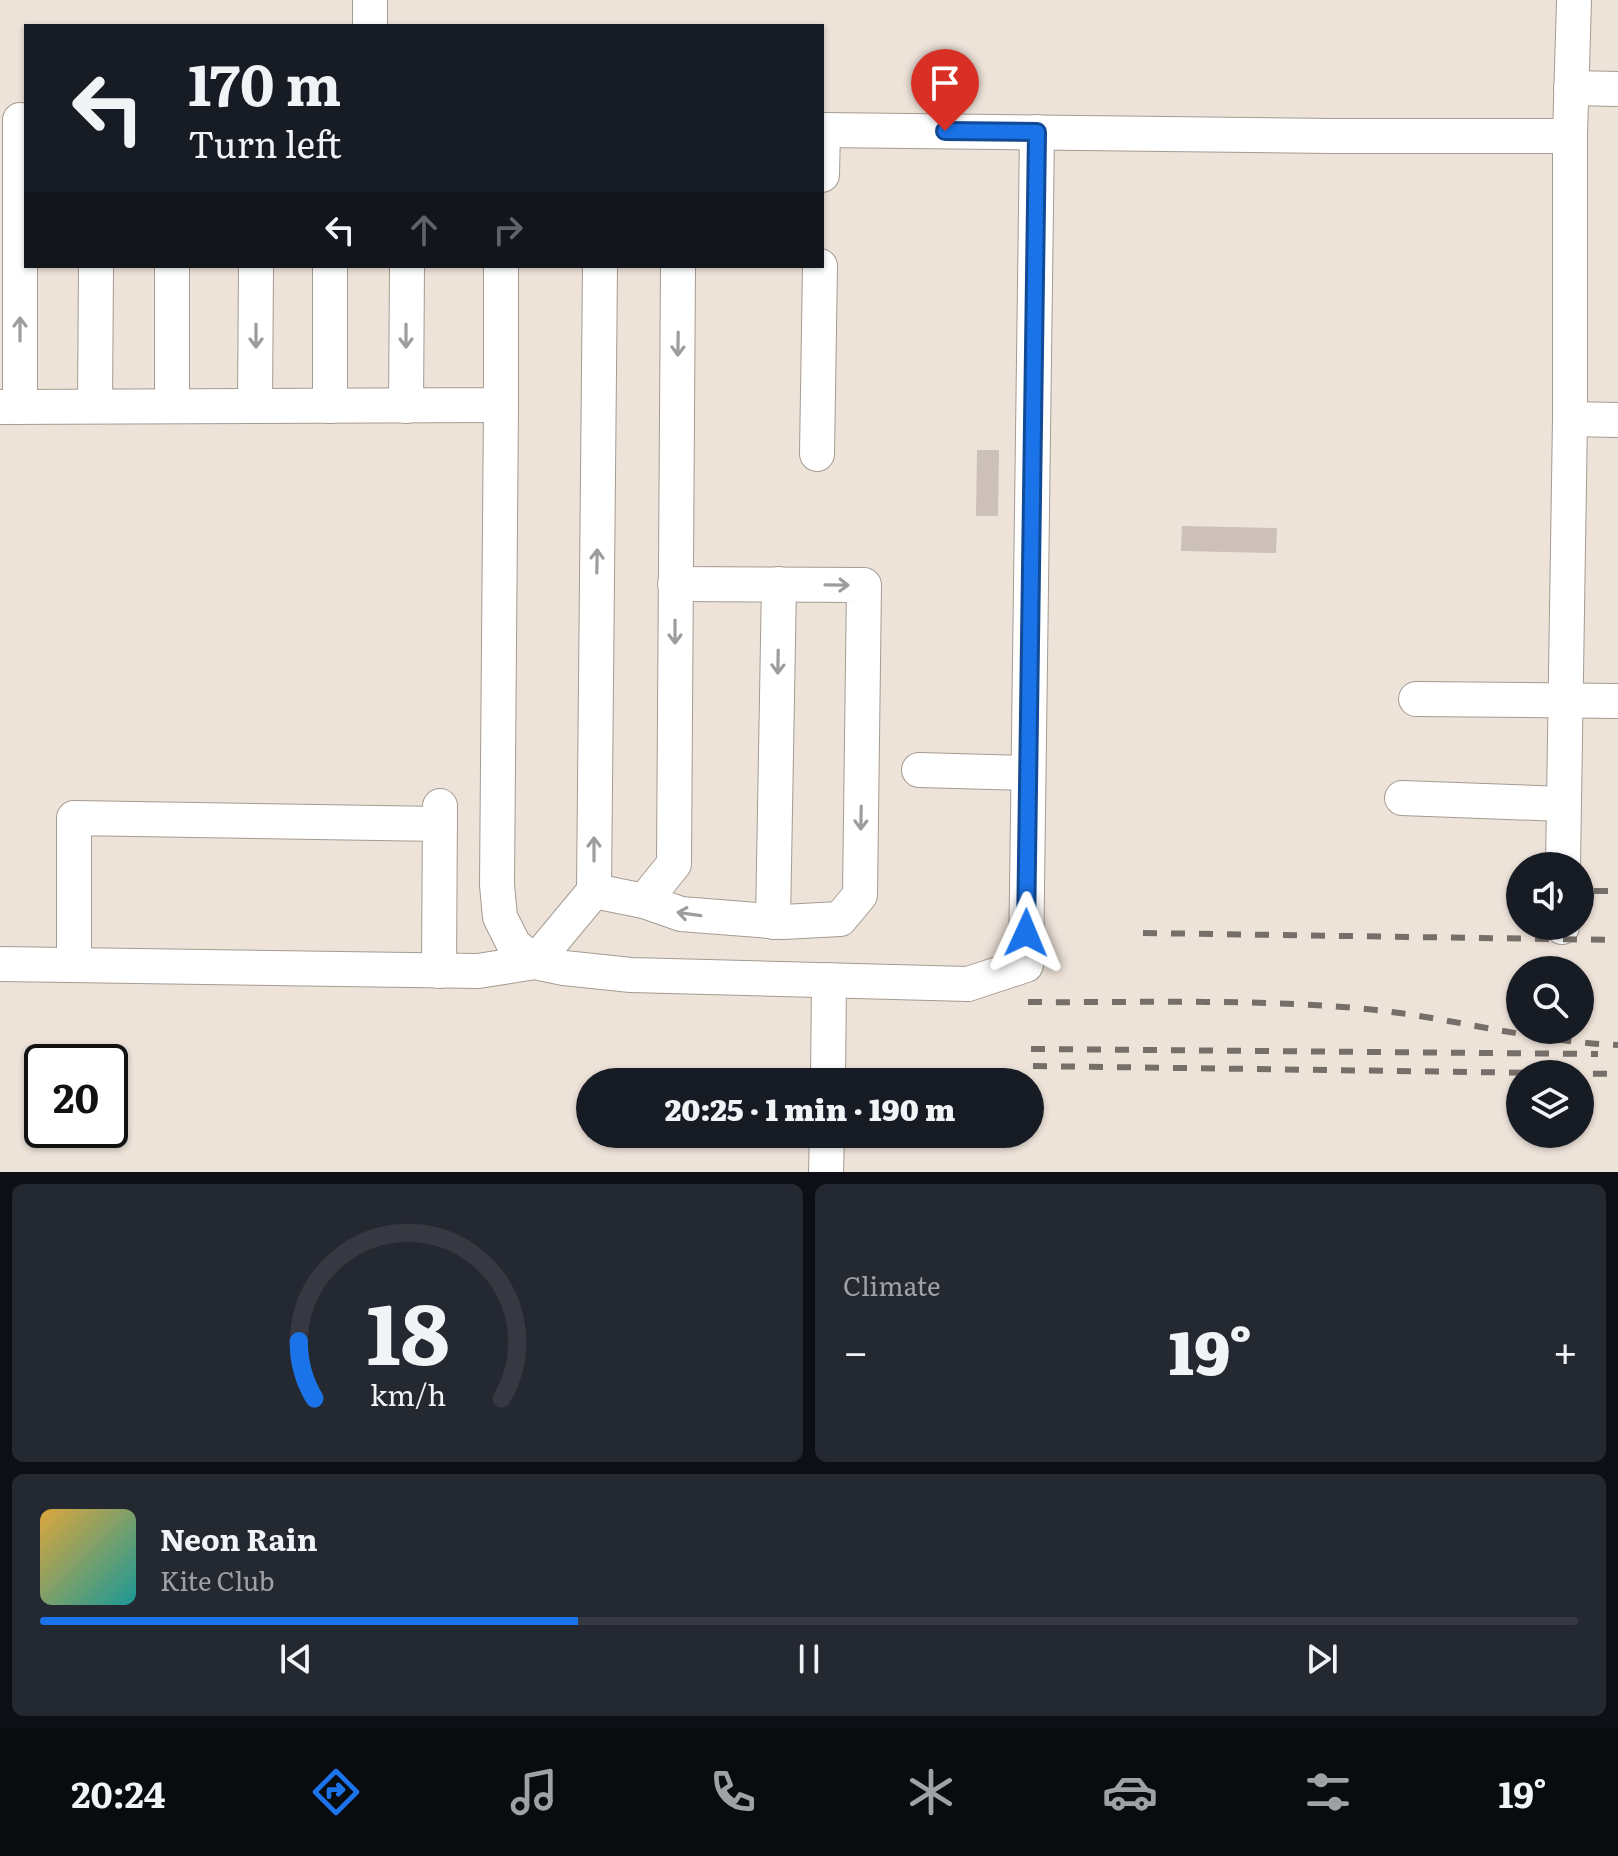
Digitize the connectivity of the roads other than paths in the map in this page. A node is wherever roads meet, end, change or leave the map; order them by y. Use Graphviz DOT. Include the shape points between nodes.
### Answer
graph roads {
  1 [pos="370,0"];
  2 [pos="1574,0"];
  3 [pos="370,24"];
  4 [pos="1571,88"];
  5 [pos="1618,89"];
  6 [pos="15,120"];
  7 [pos="824,130"];
  8 [pos="1037,132"];
  9 [pos="1570,136"];
  10 [pos="96,268"];
  11 [pos="172,268"];
  12 [pos="256,268"];
  13 [pos="330,268"];
  14 [pos="407,268"];
  15 [pos="501,268"];
  16 [pos="600,268"];
  17 [pos="678,268"];
  18 [pos="820,268"];
  19 [pos="501,405"];
  20 [pos="95,406"];
  21 [pos="172,406"];
  22 [pos="255,406"];
  23 [pos="330,406"];
  24 [pos="406,406"];
  25 [pos="10,407"];
  26 [pos="1570,419"];
  27 [pos="1618,420"];
  28 [pos="817,454"];
  29 [pos="675,584"];
  30 [pos="779,584"];
  31 [pos="1416,699"];
  32 [pos="1565,701"];
  33 [pos="1618,701"];
  34 [pos="919,770"];
  35 [pos="1028,773"];
  36 [pos="1402,798"];
  37 [pos="1563,804"];
  38 [pos="1563,852"];
  39 [pos="594,891"];
  40 [pos="644,901"];
  41 [pos="773,922"];
  42 [pos="535,962"];
  43 [pos="0,964"];
  44 [pos="74,965"];
  45 [pos="439,971"];
  46 [pos="829,980"];
  47 [pos="828,1068"];
  48 [pos="827,1148"];
  49 [pos="826,1172"];
  1 -- 3 [label="lane"];
  2 -- 4 [label="lane"];
  4 -- 5 [label="lane"];
  4 -- 9 [label="lane"];
  25 -- 6 [label="lane, one-way"];
  7 -- 8 [label="lane"];
  8 -- 9 [label="lane"];
  8 -- 35 [label="lane"];
  9 -- 26 [label="lane"];
  10 -- 20 [label="lane"];
  11 -- 21 [label="lane"];
  12 -- 22 [label="lane, one-way"];
  13 -- 23 [label="lane"];
  14 -- 24 [label="lane, one-way"];
  15 -- 19 [label="lane"];
  39 -- 16 [label="lane, one-way"];
  17 -- 29 [label="lane, one-way"];
  18 -- 28 [label="lane"];
  19 -- 24 [label="lane"];
  19 -- 42 [label="lane" via="497,885 500,917 514,945"];
  20 -- 21 [label="lane"];
  20 -- 25 [label="lane"];
  21 -- 22 [label="lane"];
  22 -- 23 [label="lane"];
  23 -- 24 [label="lane"];
  26 -- 27 [label="lane"];
  26 -- 32 [label="lane"];
  29 -- 30 [label="lane"];
  29 -- 40 [label="lane, one-way" via="674,864"];
  30 -- 41 [label="lane, one-way"];
  30 -- 41 [label="lane, one-way" via="864,585 860,895 840,919"];
  31 -- 32 [label="lane"];
  32 -- 33 [label="lane"];
  32 -- 37 [label="lane"];
  34 -- 35 [label="lane"];
  35 -- 46 [label="lane" via="1026,965 968,984"];
  36 -- 37 [label="lane"];
  37 -- 38 [label="lane"];
  39 -- 40 [label="lane"];
  39 -- 42 [label="lane"];
  41 -- 40 [label="lane, one-way" via="681,914"];
  42 -- 45 [label="lane"];
  42 -- 46 [label="lane" via="631,975"];
  43 -- 44 [label="lane"];
  44 -- 45 [label="lane"];
  44 -- 45 [label="lane" via="74,818 440,815"];
  46 -- 47 [label="lane"];
  48 -- 49 [label="lane"];
}
